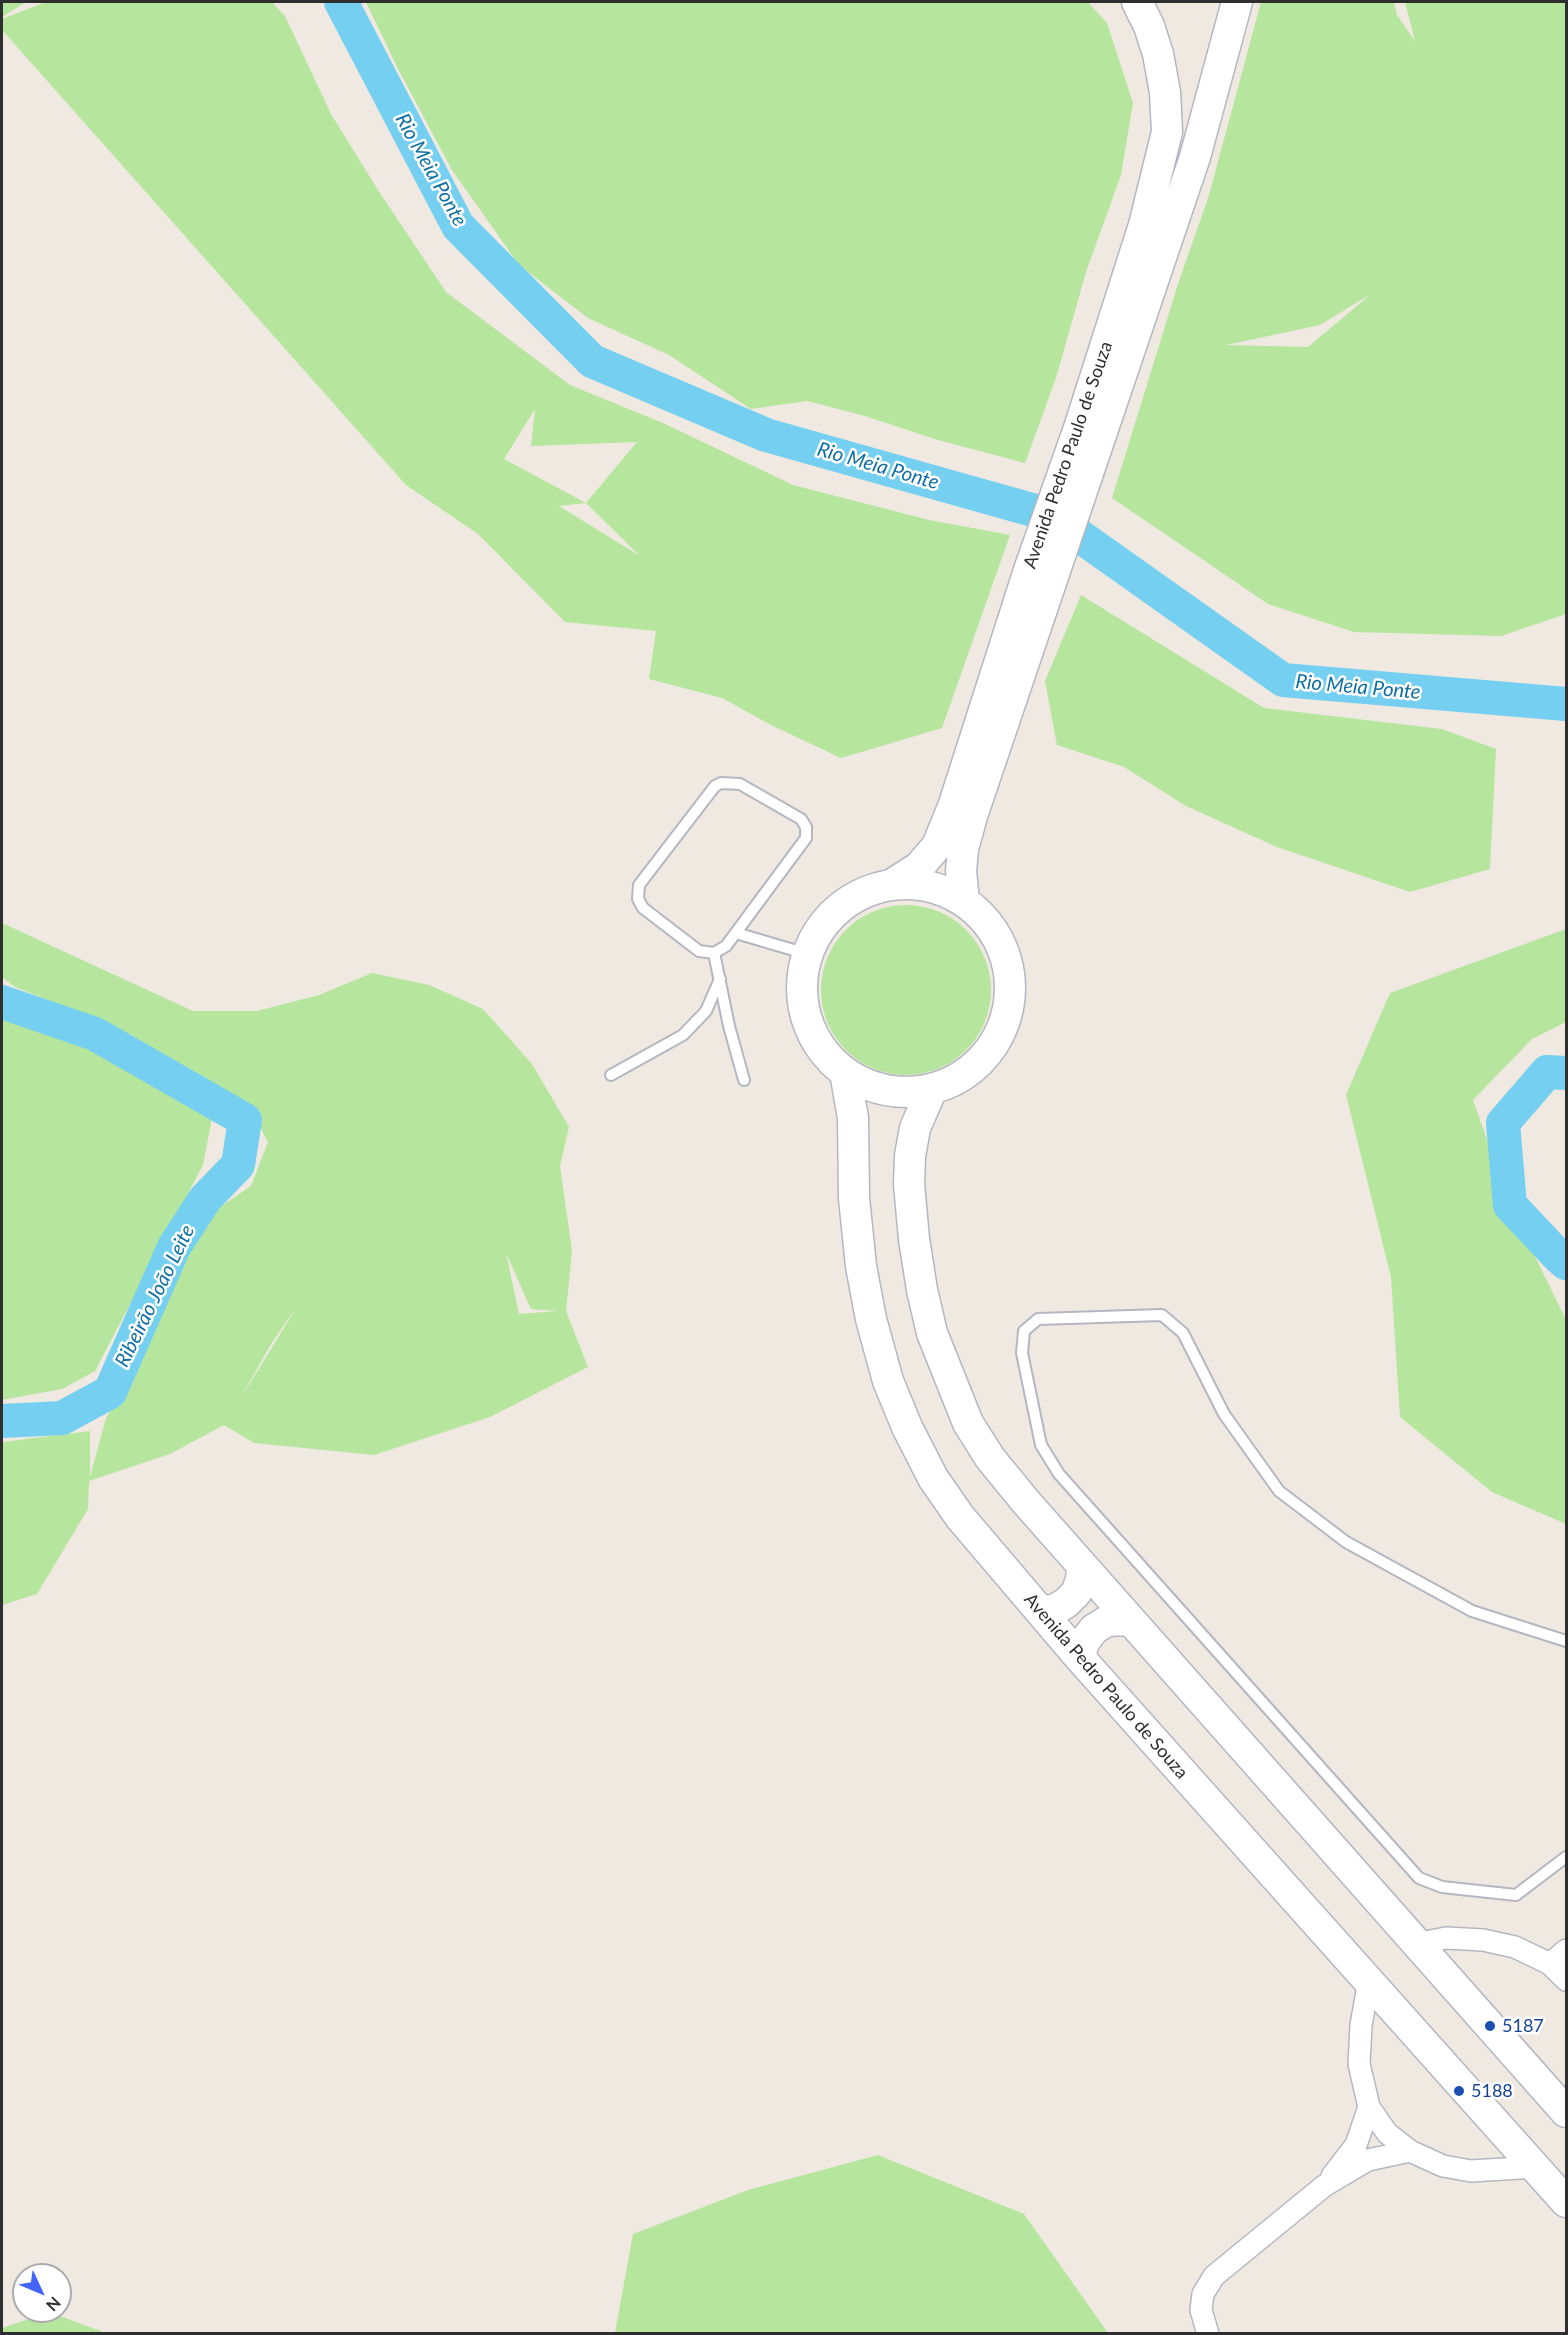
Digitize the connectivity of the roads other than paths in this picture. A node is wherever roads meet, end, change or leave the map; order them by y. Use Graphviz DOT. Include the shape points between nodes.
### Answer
graph roads {
  1 [pos="1137,2"];
  2 [pos="1237,2"];
  3 [pos="1090,431"];
  4 [pos="1041,574"];
  5 [pos="891,885"];
  6 [pos="964,901"];
  7 [pos="736,933"];
  8 [pos="714,952"];
  9 [pos="807,954"];
  10 [pos="720,979"];
  11 [pos="845,1072"];
  12 [pos="611,1075"];
  13 [pos="744,1080"];
  14 [pos="932,1089"];
  15 [pos="1082,1566"];
  16 [pos="1040,1611"];
  17 [pos="1129,1620"];
  18 [pos="1566,1641"];
  19 [pos="1080,1658"];
  20 [pos="1566,1857"];
  21 [pos="1416,1944"];
  22 [pos="1558,1957"];
  23 [pos="1566,1980"];
  24 [pos="1369,1982"];
  25 [pos="1370,2107"];
  26 [pos="1566,2112"];
  27 [pos="1410,2151"];
  28 [pos="1536,2167"];
  29 [pos="1324,2186"];
  30 [pos="1566,2202"];
  31 [pos="1208,2334"];
  1 -- 3 [label="main road, Avenida Pedro Paulo de Souza" via="1158,54 1166,92 1167,132"];
  2 -- 3 [label="main road, Avenida Pedro Paulo de Souza" via="1195,157"];
  3 -- 4 [label="main road, Avenida Pedro Paulo de Souza"];
  4 -- 5 [label="main road, Avenida Pedro Paulo de Souza" via="937,846 919,867"];
  4 -- 6 [label="main road, Avenida Pedro Paulo de Souza" via="963,849"];
  5 -- 6 [label="main road" via="916,884"];
  5 -- 9 [label="main road" via="863,893 839,908 820,929"];
  6 -- 14 [label="main road" via="984,918 998,940 1007,965 1010,992 1005,1018 978,1063 957,1079"];
  7 -- 8 [label="lane" via="726,946"];
  7 -- 8 [label="lane" via="806,838 806,827 801,819 740,784 722,783 715,786 639,885 643,908 699,951"];
  7 -- 9 [label="lane"];
  8 -- 10 [label="lane"];
  9 -- 11 [label="main road" via="801,982 803,1010 813,1037"];
  10 -- 12 [label="lane" via="706,1011 683,1035"];
  10 -- 13 [label="lane"];
  11 -- 14 [label="main road" via="877,1088 905,1092"];
  11 -- 16 [label="main road, Avenida Pedro Paulo de Souza" via="853,1118 854,1198 861,1266 888,1381 933,1478 960,1517"];
  14 -- 15 [label="main road" via="915,1128 909,1184 914,1239 932,1333 968,1422 990,1458"];
  15 -- 16 [label="main road" via="1076,1593 1054,1610"];
  15 -- 17 [label="main road"];
  16 -- 19 [label="main road, Avenida Pedro Paulo de Souza"];
  17 -- 19 [label="main road" via="1107,1621 1094,1629 1084,1642"];
  17 -- 21 [label="main road"];
  18 -- 20 [label="lane" via="1472,1611 1346,1542 1279,1491 1224,1414 1183,1333 1162,1315 1038,1319 1024,1331 1022,1353 1041,1445 1059,1473 1419,1878 1442,1887 1516,1895"];
  19 -- 24 [label="main road, Avenida Pedro Paulo de Souza"];
  21 -- 22 [label="street" via="1446,1938 1483,1940"];
  21 -- 26 [label="main road"];
  22 -- 23 [label="street"];
  24 -- 25 [label="street" via="1359,2064"];
  24 -- 28 [label="main road, Avenida Pedro Paulo de Souza"];
  25 -- 27 [label="street" via="1387,2133"];
  25 -- 29 [label="street" via="1356,2145"];
  27 -- 28 [label="street" via="1443,2166 1471,2171"];
  27 -- 29 [label="street" via="1368,2160"];
  28 -- 30 [label="main road, Avenida Pedro Paulo de Souza"];
  29 -- 31 [label="street" via="1214,2276 1203,2294 1201,2310"];
}
